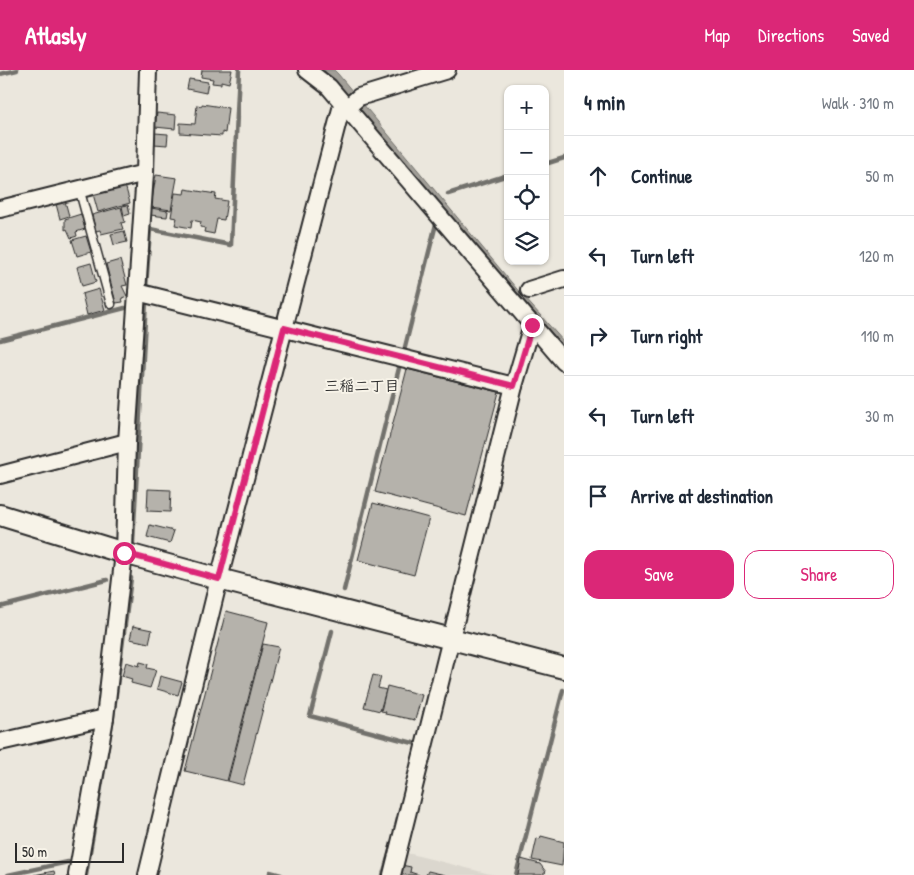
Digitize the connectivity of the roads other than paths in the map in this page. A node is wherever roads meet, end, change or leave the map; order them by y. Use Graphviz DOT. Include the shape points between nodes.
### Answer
graph roads {
  1 [pos="148,70"];
  2 [pos="307,70"];
  3 [pos="447,70"];
  4 [pos="344,107"];
  5 [pos="145,173"];
  6 [pos="80,188"];
  7 [pos="0,208"];
  8 [pos="564,279"];
  9 [pos="529,290"];
  10 [pos="137,292"];
  11 [pos="111,304"];
  12 [pos="532,325"];
  13 [pos="284,328"];
  14 [pos="564,362"];
  15 [pos="514,386"];
  16 [pos="127,442"];
  17 [pos="0,475"];
  18 [pos="0,515"];
  19 [pos="124,553"];
  20 [pos="219,579"];
  21 [pos="451,639"];
  22 [pos="564,668"];
  23 [pos="105,718"];
  24 [pos="0,742"];
  25 [pos="77,875"];
  26 [pos="147,875"];
  27 [pos="392,875"];
  1 -- 5 [label="street"];
  2 -- 4 [label="street" via="329,87"];
  3 -- 4 [label="street" via="359,97"];
  4 -- 12 [label="street"];
  4 -- 13 [label="street"];
  5 -- 6 [label="street"];
  5 -- 10 [label="street"];
  6 -- 7 [label="street"];
  6 -- 11 [label="lane"];
  8 -- 9 [label="street"];
  10 -- 13 [label="street"];
  10 -- 16 [label="street"];
  12 -- 14 [label="street"];
  12 -- 15 [label="street"];
  13 -- 15 [label="street"];
  13 -- 20 [label="street"];
  15 -- 21 [label="street"];
  16 -- 17 [label="street"];
  16 -- 19 [label="street"];
  18 -- 19 [label="street"];
  19 -- 20 [label="street"];
  19 -- 23 [label="street"];
  20 -- 21 [label="street"];
  20 -- 26 [label="street"];
  21 -- 22 [label="street"];
  21 -- 27 [label="street"];
  23 -- 24 [label="street"];
  23 -- 25 [label="street"];
}
